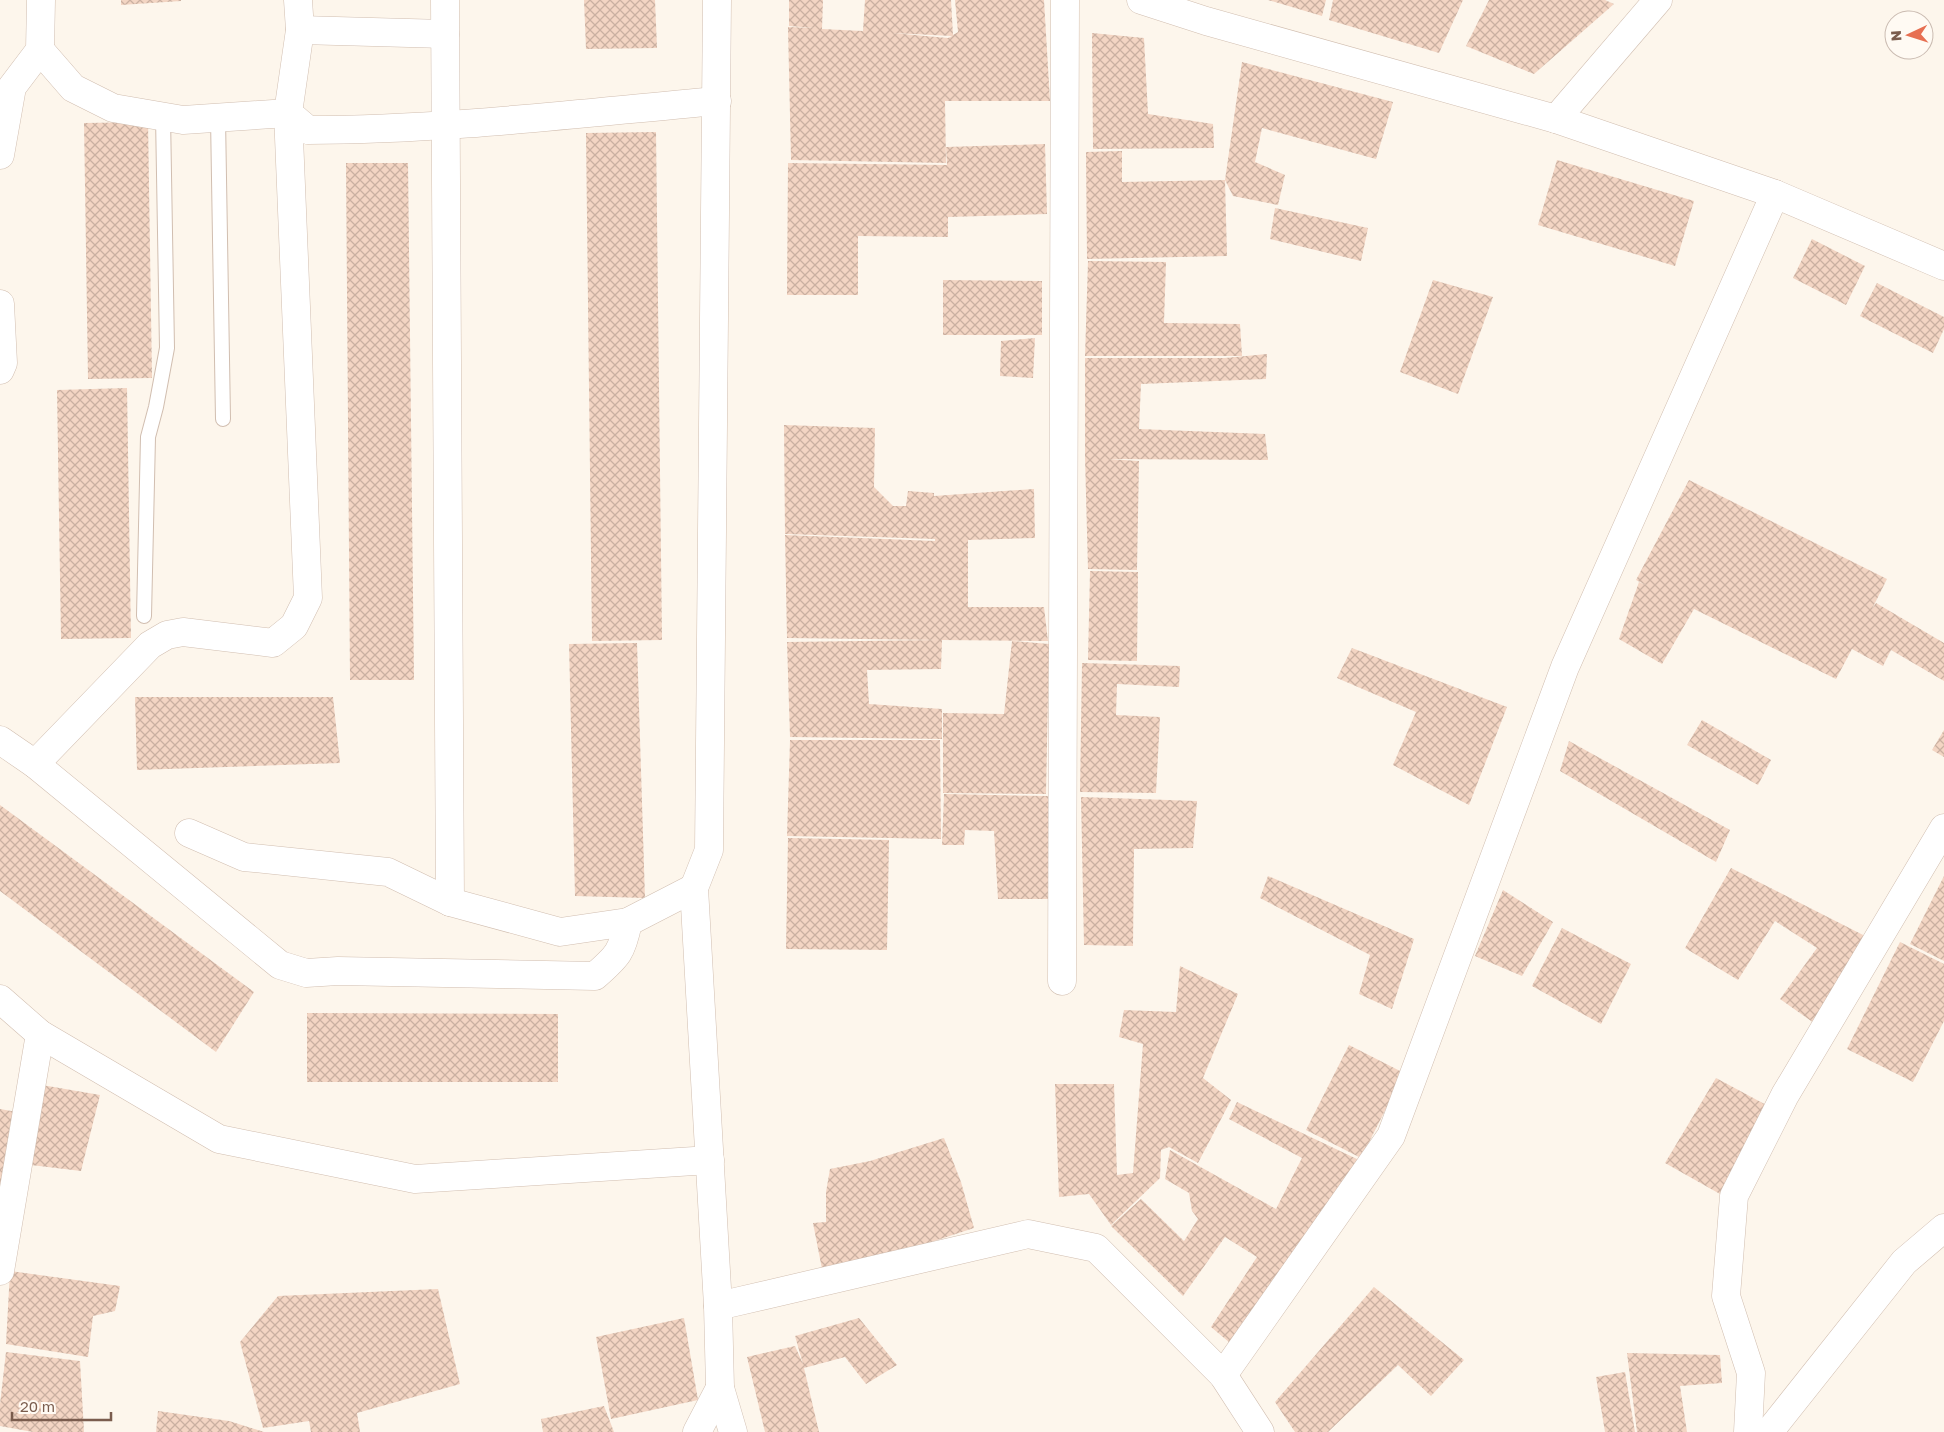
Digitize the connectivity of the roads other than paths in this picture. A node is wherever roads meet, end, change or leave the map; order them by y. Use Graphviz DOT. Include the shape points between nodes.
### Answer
graph roads {
  1 [pos="41,0"];
  2 [pos="298,0"];
  3 [pos="446,0"];
  4 [pos="717,0"];
  5 [pos="1065,0"];
  6 [pos="1141,0"];
  7 [pos="1658,0"];
  8 [pos="300,30"];
  9 [pos="445,34"];
  10 [pos="40,50"];
  11 [pos="717,101"];
  12 [pos="288,113"];
  13 [pos="163,116"];
  14 [pos="218,118"];
  15 [pos="1556,119"];
  16 [pos="447,125"];
  17 [pos="0,155"];
  18 [pos="1775,194"];
  19 [pos="1944,266"];
  20 [pos="0,304"];
  21 [pos="0,370"];
  22 [pos="223,419"];
  23 [pos="144,616"];
  24 [pos="0,740"];
  25 [pos="35,764"];
  26 [pos="1944,828"];
  27 [pos="189,833"];
  28 [pos="694,888"];
  29 [pos="450,902"];
  30 [pos="628,922"];
  31 [pos="1062,980"];
  32 [pos="0,999"];
  33 [pos="40,1034"];
  34 [pos="710,1160"];
  35 [pos="1944,1228"];
  36 [pos="0,1270"];
  37 [pos="718,1306"];
  38 [pos="1223,1375"];
  39 [pos="720,1388"];
  40 [pos="697,1432"];
  41 [pos="733,1432"];
  42 [pos="1260,1432"];
  43 [pos="1748,1432"];
  44 [pos="1769,1432"];
  1 -- 10 [label="street"];
  2 -- 8 [label="street"];
  3 -- 9 [label="street"];
  4 -- 11 [label="street"];
  5 -- 31 [label="street"];
  6 -- 15 [label="street" via="1215,24"];
  7 -- 15 [label="street"];
  8 -- 9 [label="street"];
  8 -- 12 [label="street"];
  9 -- 16 [label="street"];
  10 -- 13 [label="street" via="73,88 113,108"];
  10 -- 17 [label="street" via="12,87"];
  11 -- 16 [label="street"];
  11 -- 28 [label="street" via="709,850"];
  12 -- 14 [label="street"];
  12 -- 16 [label="street" via="308,130"];
  12 -- 25 [label="street" via="308,598 294,626 273,644 183,632 167,635 150,645"];
  13 -- 14 [label="street" via="183,120"];
  13 -- 23 [label="lane" via="167,348 148,437"];
  14 -- 22 [label="lane"];
  15 -- 18 [label="street"];
  16 -- 29 [label="street"];
  18 -- 19 [label="street"];
  18 -- 38 [label="street" via="1565,667 1391,1136"];
  20 -- 21 [label="street" via="3,363"];
  24 -- 25 [label="street"];
  25 -- 30 [label="street" via="280,965 306,973 338,970 595,976 614,960 624,945"];
  26 -- 43 [label="street" via="1785,1095 1734,1196 1726,1296 1751,1372"];
  27 -- 29 [label="street" via="244,857 388,872"];
  28 -- 30 [label="street"];
  28 -- 34 [label="street"];
  29 -- 30 [label="street" via="560,932"];
  32 -- 33 [label="street"];
  33 -- 34 [label="street" via="219,1139 415,1179"];
  33 -- 36 [label="street"];
  34 -- 37 [label="street"];
  35 -- 44 [label="street" via="1904,1262"];
  37 -- 38 [label="street" via="1028,1234 1096,1248"];
  37 -- 39 [label="street"];
  38 -- 42 [label="street"];
  39 -- 40 [label="street"];
  39 -- 41 [label="street"];
}
